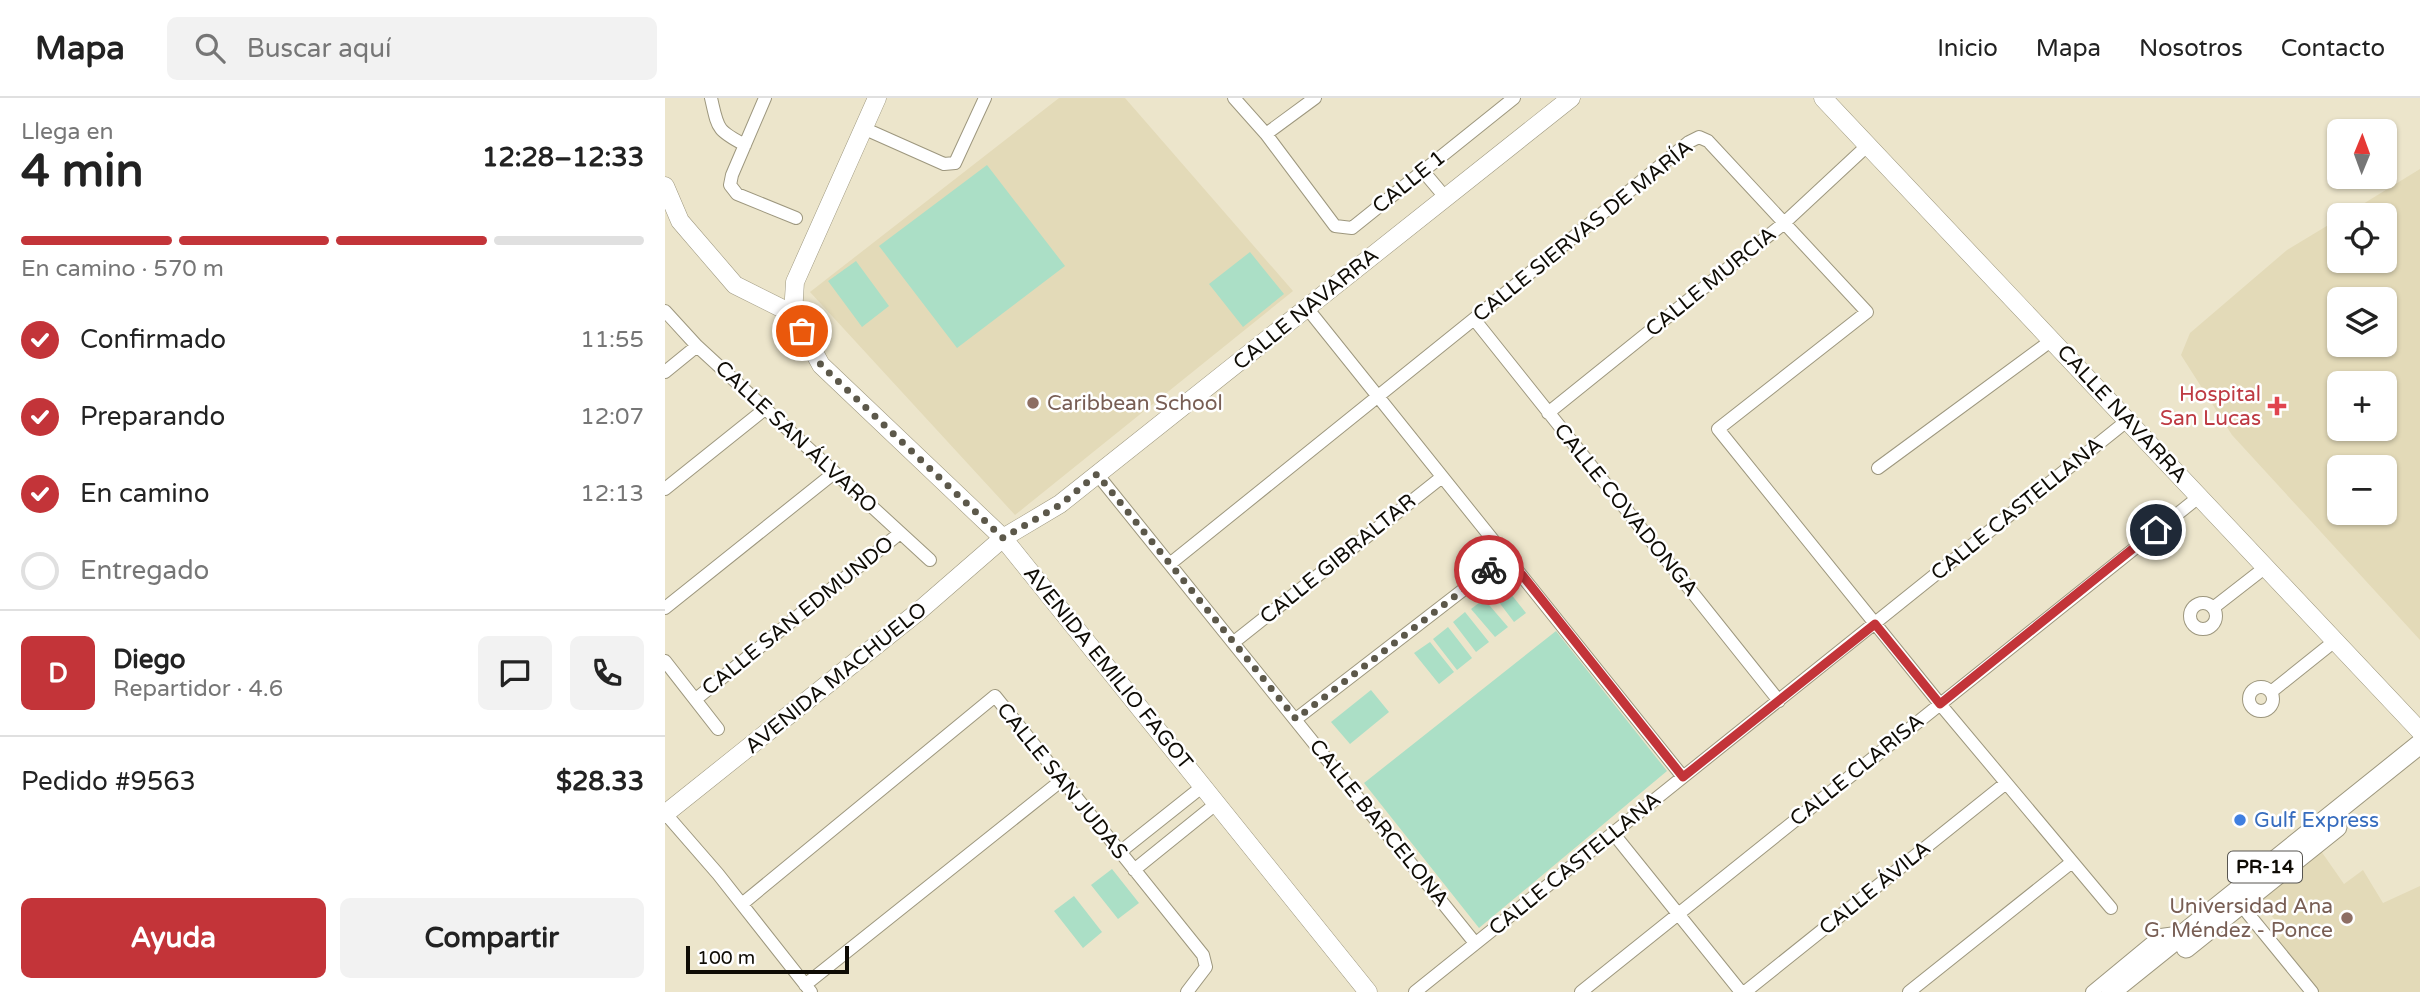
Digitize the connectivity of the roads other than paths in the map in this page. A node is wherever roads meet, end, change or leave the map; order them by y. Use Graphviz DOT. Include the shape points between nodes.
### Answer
graph roads {
  1 [pos="711,98"];
  2 [pos="765,98"];
  3 [pos="877,98"];
  4 [pos="985,98"];
  5 [pos="1234,98"];
  6 [pos="1315,98"];
  7 [pos="1514,98"];
  8 [pos="1571,98"];
  9 [pos="1823,98"];
  10 [pos="863,128"];
  11 [pos="1266,134"];
  12 [pos="745,145"];
  13 [pos="1868,145"];
  14 [pos="1423,171"];
  15 [pos="665,186"];
  16 [pos="1445,197"];
  17 [pos="796,218"];
  18 [pos="1783,224"];
  19 [pos="1307,308"];
  20 [pos="665,311"];
  21 [pos="793,314"];
  22 [pos="1474,319"];
  23 [pos="2052,340"];
  24 [pos="697,346"];
  25 [pos="665,372"];
  26 [pos="1378,396"];
  27 [pos="765,409"];
  28 [pos="1548,414"];
  29 [pos="2128,420"];
  30 [pos="1878,468"];
  31 [pos="834,473"];
  32 [pos="1097,474"];
  33 [pos="1442,477"];
  34 [pos="665,489"];
  35 [pos="2200,496"];
  36 [pos="900,533"];
  37 [pos="1003,538"];
  38 [pos="1507,556"];
  39 [pos="930,560"];
  40 [pos="1171,563"];
  41 [pos="2267,566"];
  42 [pos="665,608"];
  43 [pos="2213,608"];
  44 [pos="1875,624"];
  45 [pos="2336,640"];
  46 [pos="1234,642"];
  47 [pos="665,661"];
  48 [pos="2271,692"];
  49 [pos="696,699"];
  50 [pos="1779,701"];
  51 [pos="1940,704"];
  52 [pos="1296,719"];
  53 [pos="718,729"];
  54 [pos="2420,731"];
  55 [pos="2420,744"];
  56 [pos="2420,760"];
  57 [pos="1683,777"];
  58 [pos="1062,780"];
  59 [pos="2005,783"];
  60 [pos="1203,786"];
  61 [pos="1217,803"];
  62 [pos="665,814"];
  63 [pos="1613,833"];
  64 [pos="1120,852"];
  65 [pos="2072,862"];
  66 [pos="1134,870"];
  67 [pos="741,904"];
  68 [pos="2241,905"];
  69 [pos="2111,908"];
  70 [pos="1678,914"];
  71 [pos="2186,932"];
  72 [pos="1475,943"];
  73 [pos="808,988"];
  74 [pos="2116,989"];
  75 [pos="1187,992"];
  76 [pos="1368,992"];
  77 [pos="1415,992"];
  78 [pos="1581,992"];
  79 [pos="1743,992"];
  80 [pos="1909,992"];
  81 [pos="2092,992"];
  82 [pos="2312,992"];
  1 -- 12 [label="street" via="718,128"];
  2 -- 12 [label="street"];
  3 -- 10 [label="street"];
  4 -- 10 [label="street" via="955,163 944,164"];
  5 -- 11 [label="street, CALLE 1"];
  6 -- 11 [label="street"];
  7 -- 14 [label="street, CALLE 1"];
  8 -- 16 [label="street, CALLE NAVARRA"];
  9 -- 13 [label="street, CALLE NAVARRA"];
  10 -- 21 [label="street" via="795,282"];
  11 -- 14 [label="street, CALLE 1" via="1335,226 1352,228"];
  12 -- 17 [label="street" via="730,186 737,194"];
  13 -- 18 [label="street, CALLE MURCIA"];
  13 -- 23 [label="street, CALLE NAVARRA"];
  14 -- 16 [label="street"];
  15 -- 21 [label="street" via="680,221 735,285"];
  16 -- 19 [label="street, CALLE NAVARRA"];
  18 -- 22 [label="street, CALLE SIERVAS DE MARÍA" via="1708,141 1699,137"];
  18 -- 28 [label="street, CALLE MURCIA"];
  18 -- 44 [label="street, CALLE SIERVAS DE MARÍA" via="1867,312 1718,429"];
  19 -- 26 [label="street"];
  19 -- 32 [label="street, CALLE NAVARRA"];
  20 -- 24 [label="street, CALLE SAN ÁLVARO"];
  21 -- 37 [label="street, AVENIDA EMILIO FAGOT" via="821,365"];
  22 -- 26 [label="street, CALLE SIERVAS DE MARÍA"];
  22 -- 28 [label="street, CALLE COVADONGA"];
  23 -- 29 [label="street, CALLE NAVARRA"];
  23 -- 30 [label="street"];
  24 -- 25 [label="street"];
  24 -- 27 [label="street, CALLE SAN ÁLVARO"];
  26 -- 33 [label="street"];
  26 -- 40 [label="street, CALLE SIERVAS DE MARÍA"];
  27 -- 31 [label="street, CALLE SAN ÁLVARO"];
  27 -- 34 [label="street"];
  28 -- 50 [label="street, CALLE COVADONGA"];
  29 -- 35 [label="street, CALLE NAVARRA"];
  29 -- 44 [label="street, CALLE CASTELLANA"];
  31 -- 36 [label="street, CALLE SAN ÁLVARO"];
  31 -- 42 [label="street"];
  32 -- 37 [label="street, CALLE NAVARRA" via="1060,505"];
  32 -- 40 [label="street, CALLE BARCELONA"];
  33 -- 38 [label="street"];
  33 -- 46 [label="street, CALLE GIBRALTAR"];
  35 -- 41 [label="street, CALLE NAVARRA"];
  35 -- 51 [label="street, CALLE CLARISA"];
  36 -- 39 [label="street, CALLE SAN ÁLVARO"];
  36 -- 49 [label="street, CALLE SAN EDMUNDO"];
  37 -- 60 [label="street, AVENIDA EMILIO FAGOT"];
  37 -- 62 [label="street, AVENIDA MACHUELO"];
  38 -- 52 [label="street"];
  38 -- 57 [label="street"];
  40 -- 46 [label="street, CALLE BARCELONA"];
  41 -- 43 [label="street"];
  41 -- 45 [label="street, CALLE NAVARRA"];
  44 -- 50 [label="street, CALLE CASTELLANA"];
  44 -- 51 [label="street, CALLE SIERVAS DE MARÍA"];
  45 -- 48 [label="street"];
  45 -- 54 [label="street, CALLE NAVARRA"];
  46 -- 52 [label="street, CALLE BARCELONA"];
  47 -- 49 [label="street"];
  49 -- 53 [label="street"];
  50 -- 57 [label="street, CALLE CASTELLANA"];
  51 -- 59 [label="street, CALLE SIERVAS DE MARÍA"];
  51 -- 70 [label="street, CALLE CLARISA"];
  52 -- 72 [label="street, CALLE BARCELONA"];
  55 -- 71 [label="main road, PR-14"];
  56 -- 68 [label="main road, PR-14"];
  57 -- 63 [label="street, CALLE CASTELLANA"];
  58 -- 64 [label="street, CALLE SAN JUDAS"];
  58 -- 67 [label="street, CALLE SAN JUDAS" via="995,696"];
  58 -- 73 [label="street"];
  59 -- 65 [label="street, CALLE SIERVAS DE MARÍA"];
  59 -- 79 [label="street, CALLE ÁVILA"];
  60 -- 61 [label="street, AVENIDA EMILIO FAGOT"];
  60 -- 64 [label="street"];
  61 -- 66 [label="street"];
  61 -- 76 [label="street, AVENIDA EMILIO FAGOT"];
  62 -- 67 [label="street"];
  63 -- 70 [label="street"];
  63 -- 72 [label="street, CALLE CASTELLANA"];
  64 -- 66 [label="street, CALLE SAN JUDAS"];
  65 -- 69 [label="street, CALLE SIERVAS DE MARÍA"];
  65 -- 80 [label="street"];
  66 -- 75 [label="street, CALLE SAN JUDAS" via="1203,955 1206,967"];
  67 -- 73 [label="street"];
  68 -- 74 [label="main road, PR-14"];
  68 -- 82 [label="street"];
  70 -- 78 [label="street, CALLE CLARISA"];
  70 -- 79 [label="street"];
  71 -- 74 [label="main road, PR-14"];
  71 -- 74 [label="street" via="2161,935 2121,968"];
  72 -- 77 [label="street, CALLE CASTELLANA"];
  74 -- 81 [label="street"];
}
